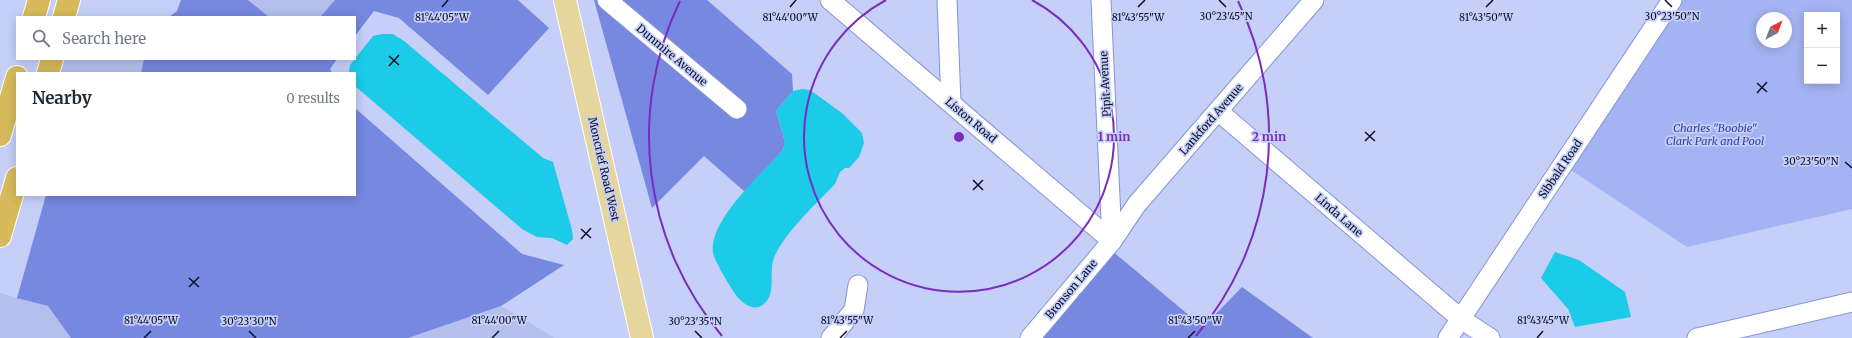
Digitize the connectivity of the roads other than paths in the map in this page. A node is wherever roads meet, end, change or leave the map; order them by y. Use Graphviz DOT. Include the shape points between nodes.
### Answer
graph roads {
  1 [pos="39,0"];
  2 [pos="69,0"];
  3 [pos="565,0"];
  4 [pos="608,0"];
  5 [pos="830,0"];
  6 [pos="947,0"];
  7 [pos="1101,0"];
  8 [pos="1314,0"];
  9 [pos="1672,0"];
  10 [pos="34,16"];
  11 [pos="64,16"];
  12 [pos="22,60"];
  13 [pos="52,60"];
  14 [pos="18,72"];
  15 [pos="48,72"];
  16 [pos="16,80"];
  17 [pos="952,104"];
  18 [pos="736,109"];
  19 [pos="1218,110"];
  20 [pos="0,135"];
  21 [pos="16,181"];
  22 [pos="0,236"];
  23 [pos="1112,241"];
  24 [pos="858,285"];
  25 [pos="1852,302"];
  26 [pos="1461,319"];
  27 [pos="642,338"];
  28 [pos="831,338"];
  29 [pos="1030,338"];
  30 [pos="1448,338"];
  31 [pos="1490,338"];
  32 [pos="1697,338"];
  1 -- 10 [label="highway"];
  2 -- 11 [label="highway"];
  3 -- 27 [label="main road, Moncrief Road West"];
  4 -- 18 [label="street, Dunmire Avenue"];
  5 -- 17 [label="street, Liston Road"];
  6 -- 17 [label="street"];
  7 -- 23 [label="street, Pipit Avenue"];
  8 -- 19 [label="street, Lankford Avenue"];
  9 -- 26 [label="street, Sibbald Road"];
  12 -- 14 [label="highway"];
  13 -- 15 [label="highway"];
  16 -- 20 [label="highway"];
  17 -- 23 [label="street, Liston Road"];
  19 -- 23 [label="street, Lankford Avenue" via="1137,204"];
  19 -- 26 [label="street, Linda Lane"];
  21 -- 22 [label="highway"];
  23 -- 29 [label="street, Bronson Lane"];
  24 -- 28 [label="street" via="854,310"];
  25 -- 32 [label="street"];
  26 -- 30 [label="street, Sibbald Road"];
  26 -- 31 [label="street, Linda Lane"];
}
